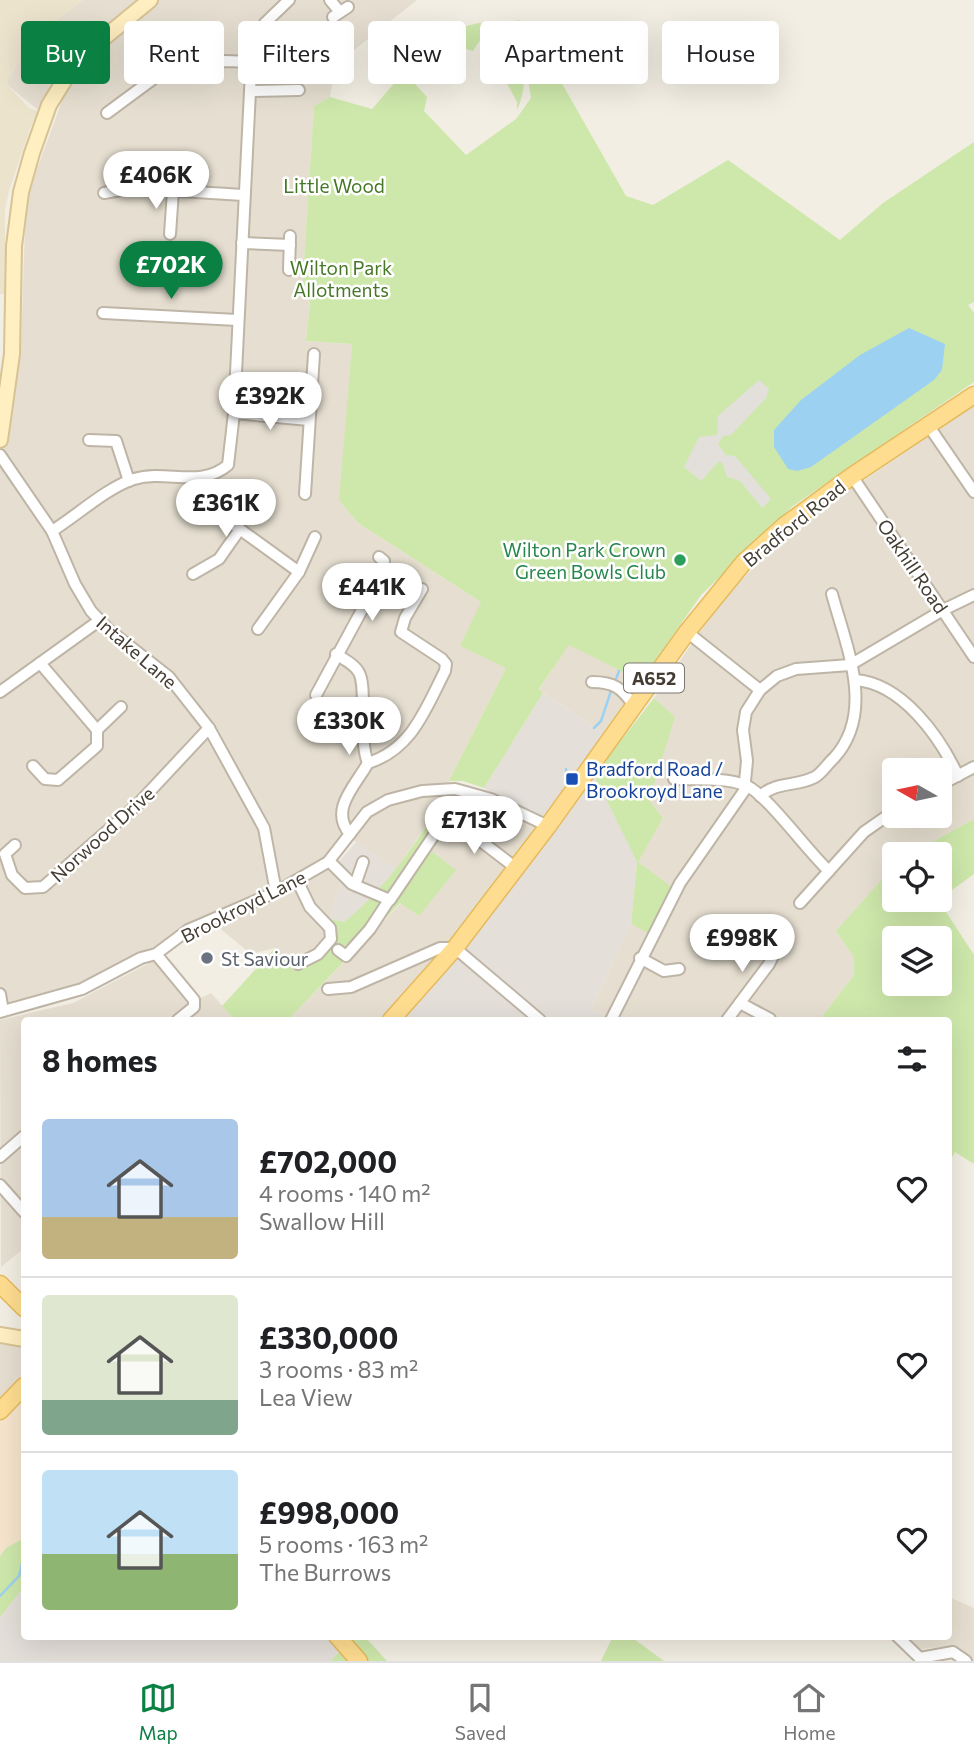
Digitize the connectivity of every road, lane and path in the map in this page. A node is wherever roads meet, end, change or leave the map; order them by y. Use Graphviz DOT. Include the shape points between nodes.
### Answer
graph roads {
  1 [pos="150,0"];
  2 [pos="289,0"];
  3 [pos="330,0"];
  4 [pos="340,12"];
  5 [pos="267,21"];
  6 [pos="146,84"];
  7 [pos="250,84"];
  8 [pos="250,91"];
  9 [pos="299,91"];
  10 [pos="107,113"];
  11 [pos="173,191"];
  12 [pos="104,193"];
  13 [pos="243,195"];
  14 [pos="170,234"];
  15 [pos="242,243"];
  16 [pos="289,270"];
  17 [pos="7,306"];
  18 [pos="103,313"];
  19 [pos="237,320"];
  20 [pos="314,354"];
  21 [pos="974,395"];
  22 [pos="2,402"];
  23 [pos="234,413"];
  24 [pos="309,420"];
  25 [pos="928,425"];
  26 [pos="0,440"];
  27 [pos="89,440"];
  28 [pos="0,455"];
  29 [pos="852,476"];
  30 [pos="197,479"];
  31 [pos="129,481"];
  32 [pos="974,492"];
  33 [pos="305,494"];
  34 [pos="240,529"];
  35 [pos="52,531"];
  36 [pos="315,537"];
  37 [pos="379,557"];
  38 [pos="299,572"];
  39 [pos="193,574"];
  40 [pos="422,589"];
  41 [pos="832,594"];
  42 [pos="974,596"];
  43 [pos="943,610"];
  44 [pos="100,620"];
  45 [pos="258,629"];
  46 [pos="687,632"];
  47 [pos="336,654"];
  48 [pos="974,657"];
  49 [pos="40,663"];
  50 [pos="850,665"];
  51 [pos="855,680"];
  52 [pos="592,682"];
  53 [pos="760,690"];
  54 [pos="0,692"];
  55 [pos="316,695"];
  56 [pos="634,706"];
  57 [pos="121,707"];
  58 [pos="209,728"];
  59 [pos="97,730"];
  60 [pos="368,762"];
  61 [pos="33,766"];
  62 [pos="974,767"];
  63 [pos="958,776"];
  64 [pos="674,779"];
  65 [pos="952,779"];
  66 [pos="746,785"];
  67 [pos="760,796"];
  68 [pos="452,819"];
  69 [pos="882,819"];
  70 [pos="548,826"];
  71 [pos="351,834"];
  72 [pos="434,835"];
  73 [pos="15,845"];
  74 [pos="329,861"];
  75 [pos="363,862"];
  76 [pos="516,868"];
  77 [pos="829,871"];
  78 [pos="297,880"];
  79 [pos="355,885"];
  80 [pos="276,892"];
  81 [pos="389,900"];
  82 [pos="800,903"];
  83 [pos="780,942"];
  84 [pos="455,948"];
  85 [pos="338,950"];
  86 [pos="156,954"];
  87 [pos="640,958"];
  88 [pos="298,964"];
  89 [pos="678,969"];
  90 [pos="328,989"];
  91 [pos="0,994"];
  92 [pos="740,1003"];
  93 [pos="2,1011"];
  94 [pos="182,1017"];
  95 [pos="394,1017"];
  96 [pos="536,1017"];
  97 [pos="612,1017"];
  98 [pos="729,1017"];
  99 [pos="766,1017"];
  100 [pos="21,1139"];
  101 [pos="0,1157"];
  102 [pos="0,1185"];
  103 [pos="20,1199"];
  104 [pos="0,1284"];
  105 [pos="21,1305"];
  106 [pos="0,1335"];
  107 [pos="21,1338"];
  108 [pos="21,1389"];
  109 [pos="0,1411"];
  110 [pos="341,1640"];
  111 [pos="901,1640"];
  112 [pos="922,1660"];
  113 [pos="359,1661"];
  114 [pos="965,1661"];
  1 -- 17 [label="street" via="77,60 49,105 20,192"];
  2 -- 5 [label="street"];
  3 -- 4 [label="street"];
  6 -- 10 [label="street"];
  7 -- 8 [label="street"];
  8 -- 9 [label="street"];
  8 -- 13 [label="street"];
  11 -- 12 [label="street" via="132,188"];
  11 -- 13 [label="street"];
  11 -- 14 [label="street"];
  13 -- 15 [label="street"];
  15 -- 16 [label="street" via="290,240"];
  15 -- 19 [label="street"];
  17 -- 22 [label="street" via="12,354"];
  18 -- 19 [label="street"];
  19 -- 23 [label="street"];
  20 -- 24 [label="street"];
  21 -- 25 [label="main road, Bradford Road / A652"];
  22 -- 26 [label="street"];
  23 -- 24 [label="street"];
  23 -- 30 [label="street" via="228,465 217,474"];
  24 -- 33 [label="street"];
  25 -- 29 [label="main road, Bradford Road / A652"];
  25 -- 32 [label="street"];
  27 -- 31 [label="street" via="116,441"];
  28 -- 35 [label="street, Intake Lane"];
  29 -- 43 [label="street, Oakhill Road"];
  29 -- 46 [label="main road, Bradford Road / A652" via="744,562"];
  30 -- 31 [label="street" via="165,476"];
  30 -- 34 [label="street" via="205,504"];
  31 -- 35 [label="street"];
  34 -- 38 [label="street"];
  34 -- 39 [label="street" via="219,559"];
  35 -- 44 [label="street, Intake Lane" via="75,584"];
  36 -- 38 [label="street"];
  37 -- 47 [label="street" via="384,561 383,572"];
  38 -- 45 [label="street"];
  40 -- 60 [label="street" via="401,632 442,659 445,671 404,743"];
  41 -- 50 [label="street"];
  42 -- 43 [label="street"];
  43 -- 48 [label="street, Oakhill Road"];
  43 -- 50 [label="street"];
  44 -- 49 [label="street"];
  44 -- 58 [label="street, Intake Lane" via="169,677"];
  46 -- 53 [label="street"];
  46 -- 56 [label="main road, Bradford Road / A652"];
  47 -- 55 [label="street"];
  47 -- 60 [label="street" via="351,663 362,678 363,746"];
  49 -- 54 [label="street"];
  49 -- 59 [label="street"];
  50 -- 51 [label="street"];
  50 -- 53 [label="street" via="796,669 776,676"];
  51 -- 63 [label="street" via="894,695 923,722 946,751"];
  51 -- 67 [label="street" via="853,727 841,750 816,777 776,784"];
  52 -- 56 [label="street" via="608,682 623,690"];
  53 -- 66 [label="street" via="746,712 743,730"];
  56 -- 70 [label="main road, Bradford Road / A652"];
  57 -- 59 [label="street"];
  58 -- 73 [label="street, Norwood Drive" via="138,804 43,887 25,888 12,875 5,854"];
  58 -- 80 [label="street, Intake Lane" via="264,828"];
  59 -- 61 [label="street" via="97,746 58,780 45,779"];
  60 -- 71 [label="street" via="340,813"];
  62 -- 63 [label="street"];
  63 -- 65 [label="street"];
  64 -- 66 [label="street"];
  66 -- 67 [label="street"];
  66 -- 87 [label="street" via="694,859"];
  67 -- 77 [label="street"];
  68 -- 76 [label="street"];
  69 -- 77 [label="street" via="864,832"];
  70 -- 71 [label="street, Brookroyd Lane" via="492,799 455,789 388,800 367,813"];
  70 -- 76 [label="main road, Bradford Road / A652"];
  71 -- 74 [label="street, Brookroyd Lane"];
  72 -- 81 [label="street"];
  74 -- 78 [label="street, Brookroyd Lane"];
  74 -- 79 [label="street"];
  75 -- 79 [label="street"];
  76 -- 84 [label="main road, Bradford Road / A652"];
  77 -- 82 [label="street"];
  78 -- 80 [label="street, Brookroyd Lane"];
  78 -- 88 [label="street" via="310,906 330,928 331,939 318,954"];
  79 -- 81 [label="street"];
  80 -- 86 [label="street, Brookroyd Lane" via="188,930"];
  81 -- 85 [label="street" via="346,956"];
  83 -- 92 [label="street"];
  84 -- 90 [label="street" via="440,948 351,987"];
  84 -- 95 [label="main road, Bradford Road / A652"];
  84 -- 96 [label="street"];
  86 -- 93 [label="street, Brookroyd Lane" via="73,992"];
  86 -- 94 [label="street" via="194,1000 194,1007"];
  87 -- 89 [label="street" via="664,971"];
  87 -- 97 [label="street"];
  91 -- 93 [label="street"];
  92 -- 98 [label="street"];
  92 -- 99 [label="street"];
  100 -- 101 [label="street"];
  102 -- 103 [label="street"];
  104 -- 105 [label="main road"];
  106 -- 107 [label="street"];
  108 -- 109 [label="main road"];
  110 -- 113 [label="main road"];
  111 -- 112 [label="street"];
  112 -- 114 [label="street" via="953,1652"];
}
